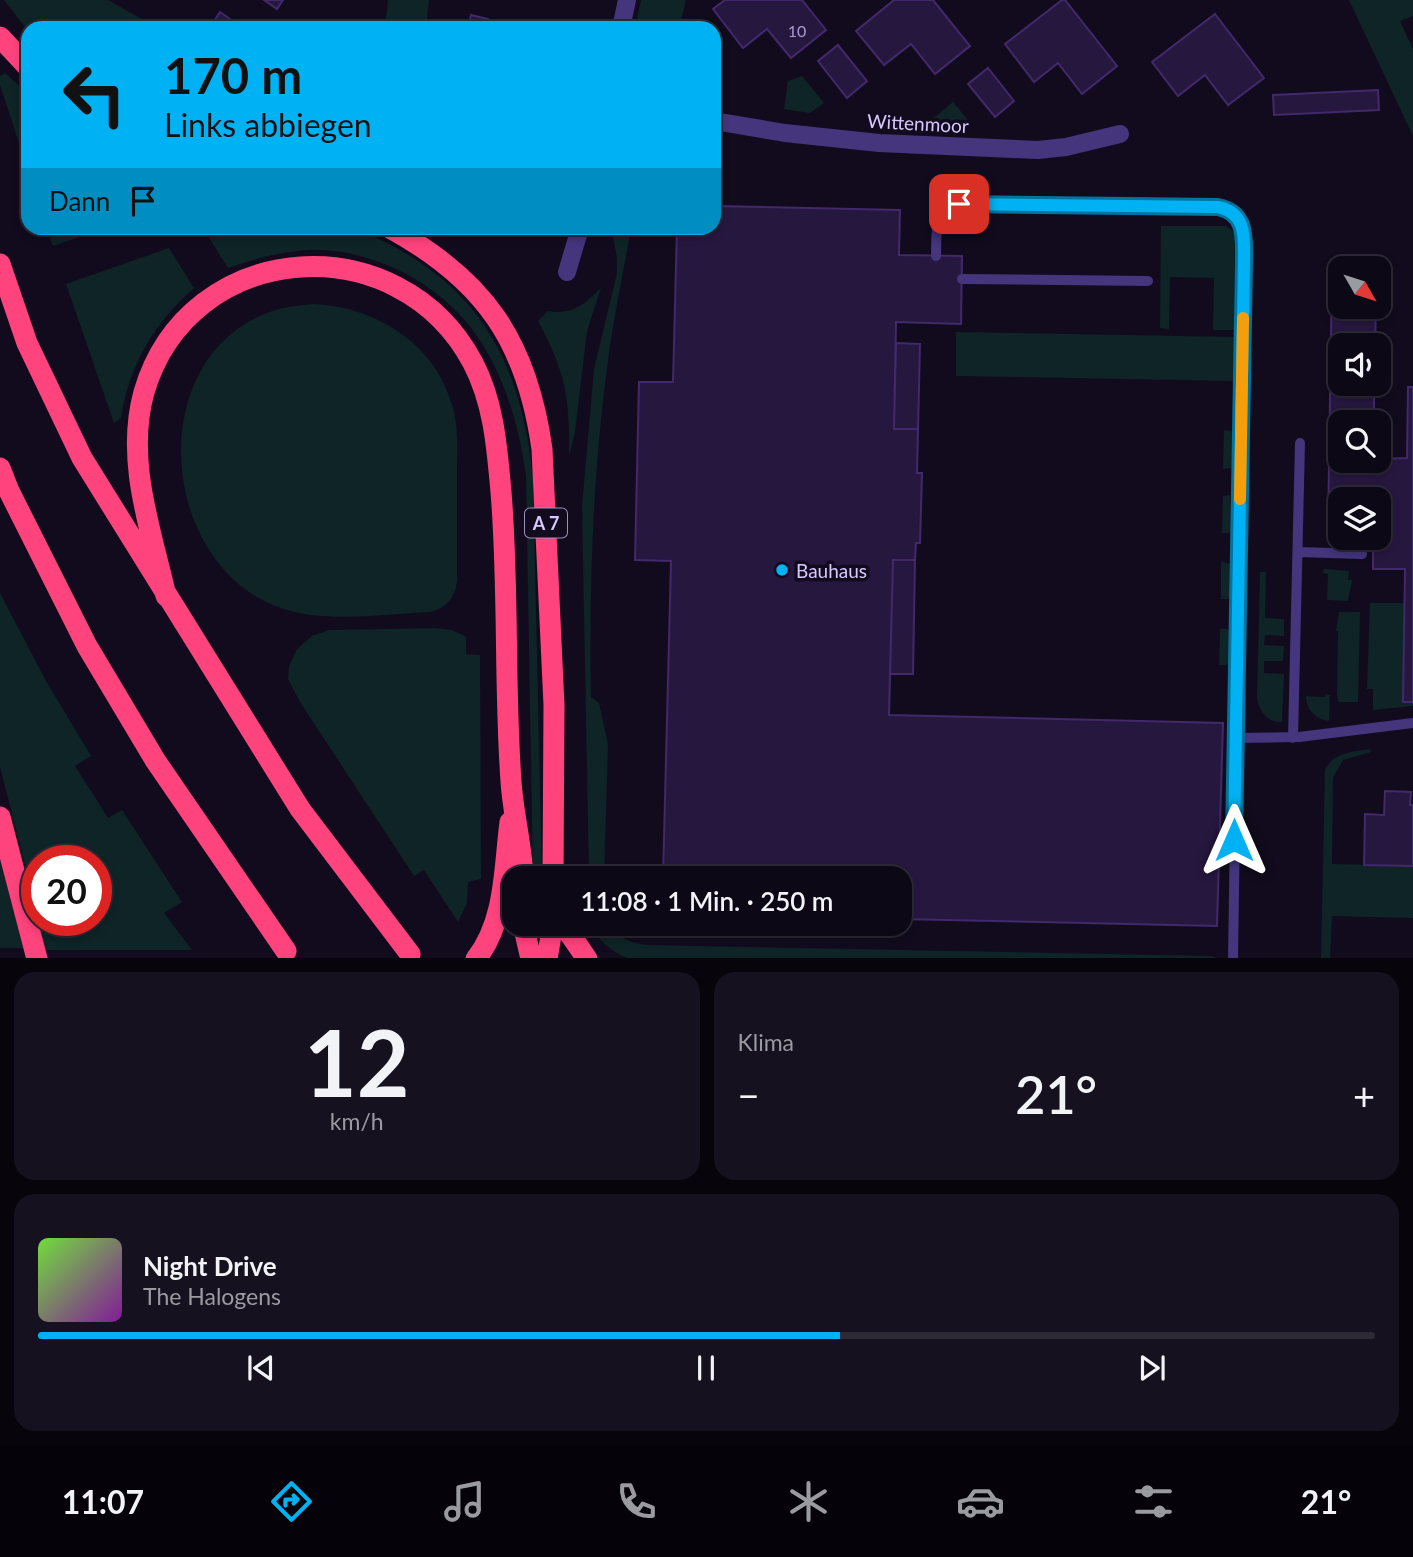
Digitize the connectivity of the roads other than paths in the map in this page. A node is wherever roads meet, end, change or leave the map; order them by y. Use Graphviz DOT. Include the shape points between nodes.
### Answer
graph roads {
  1 [pos="627,0"];
  2 [pos="622,21"];
  3 [pos="0,37"];
  4 [pos="21,60"];
  5 [pos="721,122"];
  6 [pos="1120,134"];
  7 [pos="402,235"];
  8 [pos="578,235"];
  9 [pos="936,256"];
  10 [pos="0,264"];
  11 [pos="567,272"];
  12 [pos="962,279"];
  13 [pos="1148,281"];
  14 [pos="1300,443"];
  15 [pos="0,468"];
  16 [pos="1298,552"];
  17 [pos="1362,554"];
  18 [pos="166,596"];
  19 [pos="1413,723"];
  20 [pos="1235,738"];
  21 [pos="1293,738"];
  22 [pos="513,796"];
  23 [pos="0,817"];
  24 [pos="522,866"];
  25 [pos="553,866"];
  26 [pos="526,936"];
  27 [pos="551,936"];
  28 [pos="571,936"];
  29 [pos="286,951"];
  30 [pos="410,954"];
  31 [pos="37,958"];
  32 [pos="476,958"];
  33 [pos="531,958"];
  34 [pos="547,958"];
  35 [pos="587,958"];
  36 [pos="1233,958"];
  1 -- 2 [label="street"];
  3 -- 4 [label="highway"];
  5 -- 6 [label="street, Wittenmoor" via="879,143 1038,150"];
  7 -- 25 [label="highway, A 7" via="432,253 477,293 515,349 537,413 554,705"];
  8 -- 11 [label="street"];
  9 -- 20 [label="lane" via="940,214 959,204 1218,207 1233,213 1243,225"];
  10 -- 18 [label="highway" via="27,342 82,458"];
  12 -- 13 [label="lane"];
  14 -- 16 [label="lane"];
  15 -- 29 [label="highway" via="101,669 155,760"];
  16 -- 17 [label="lane"];
  16 -- 21 [label="lane"];
  18 -- 22 [label="highway" via="138,475 136,442 150,378 169,342 208,300 230,286 278,270 337,268 402,288 425,305 462,345 486,392 496,442 504,532"];
  18 -- 30 [label="highway" via="300,809"];
  19 -- 21 [label="lane"];
  20 -- 21 [label="lane"];
  20 -- 36 [label="lane"];
  22 -- 24 [label="highway"];
  22 -- 32 [label="highway" via="496,922"];
  23 -- 31 [label="highway"];
  26 -- 33 [label="highway"];
  27 -- 34 [label="highway"];
  28 -- 35 [label="highway"];
}
